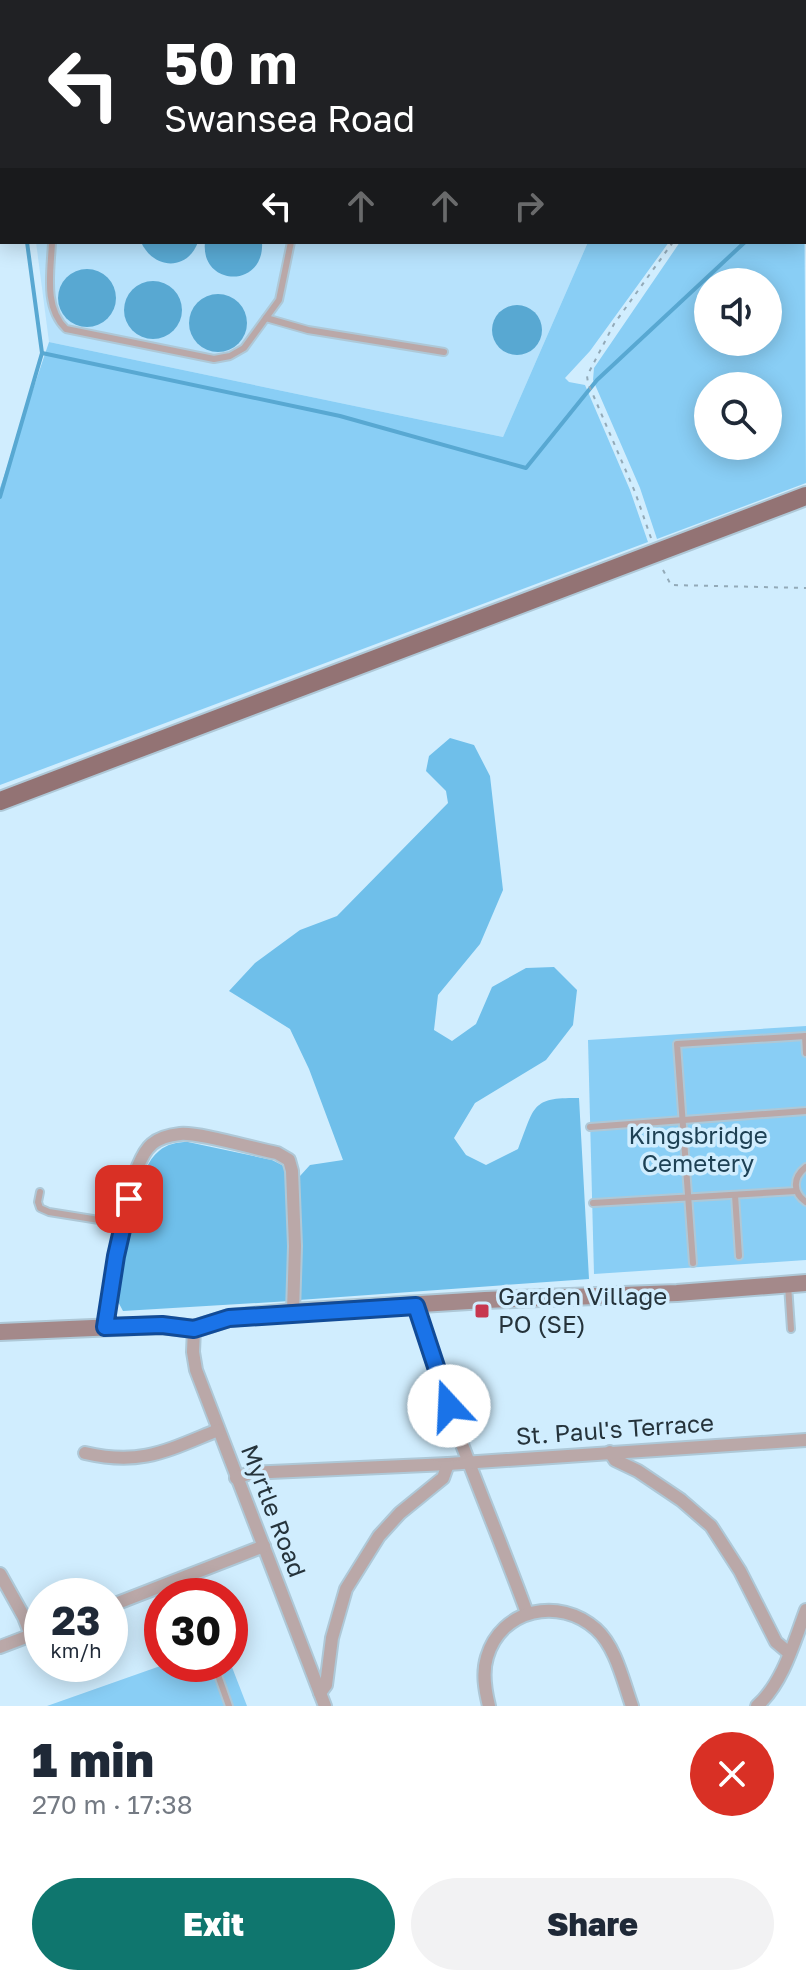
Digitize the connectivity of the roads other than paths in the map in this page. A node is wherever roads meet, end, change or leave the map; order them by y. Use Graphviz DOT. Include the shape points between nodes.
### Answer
graph roads {
  1 [pos="52,244"];
  2 [pos="291,244"];
  3 [pos="266,318"];
  4 [pos="444,352"];
  5 [pos="806,496"];
  6 [pos="0,801"];
  7 [pos="805,1036"];
  8 [pos="806,1053"];
  9 [pos="806,1111"];
  10 [pos="682,1121"];
  11 [pos="590,1127"];
  12 [pos="806,1167"];
  13 [pos="796,1191"];
  14 [pos="40,1192"];
  15 [pos="735,1195"];
  16 [pos="688,1198"];
  17 [pos="806,1202"];
  18 [pos="593,1203"];
  19 [pos="124,1224"];
  20 [pos="739,1256"];
  21 [pos="693,1263"];
  22 [pos="806,1283"];
  23 [pos="788,1284"];
  24 [pos="416,1306"];
  25 [pos="293,1312"];
  26 [pos="105,1327"];
  27 [pos="194,1329"];
  28 [pos="791,1329"];
  29 [pos="0,1332"];
  30 [pos="218,1430"];
  31 [pos="806,1440"];
  32 [pos="610,1452"];
  33 [pos="85,1453"];
  34 [pos="469,1462"];
  35 [pos="448,1464"];
  36 [pos="236,1478"];
  37 [pos="264,1546"];
  38 [pos="0,1574"];
  39 [pos="189,1576"];
  40 [pos="128,1599"];
  41 [pos="806,1610"];
  42 [pos="527,1613"];
  43 [pos="24,1617"];
  44 [pos="24,1638"];
  45 [pos="0,1647"];
  46 [pos="789,1653"];
  47 [pos="220,1682"];
  48 [pos="320,1693"];
  49 [pos="759,1705"];
  50 [pos="229,1706"];
  51 [pos="325,1706"];
  52 [pos="489,1706"];
  53 [pos="632,1706"];
  1 -- 3 [label="lane" via="51,303 59,323 72,331 214,359 244,348"];
  2 -- 3 [label="lane" via="279,300"];
  3 -- 4 [label="lane"];
  5 -- 6 [label="main road"];
  7 -- 8 [label="lane"];
  7 -- 10 [label="lane" via="677,1044"];
  9 -- 10 [label="lane"];
  10 -- 11 [label="lane"];
  10 -- 16 [label="lane"];
  12 -- 13 [label="lane" via="796,1179"];
  13 -- 15 [label="lane"];
  13 -- 17 [label="lane"];
  14 -- 19 [label="lane" via="40,1208 49,1212"];
  15 -- 16 [label="lane"];
  15 -- 20 [label="lane"];
  16 -- 18 [label="lane"];
  16 -- 21 [label="lane"];
  19 -- 25 [label="street" via="142,1157 165,1138 183,1134 277,1153 289,1160 292,1171"];
  19 -- 26 [label="street"];
  22 -- 23 [label="main road"];
  23 -- 24 [label="main road"];
  23 -- 28 [label="lane"];
  24 -- 25 [label="main road"];
  24 -- 34 [label="street"];
  25 -- 27 [label="main road" via="229,1318"];
  26 -- 27 [label="main road"];
  26 -- 29 [label="main road"];
  27 -- 30 [label="street, Myrtle Road" via="194,1363"];
  30 -- 33 [label="street" via="139,1459"];
  30 -- 36 [label="street, Myrtle Road"];
  31 -- 32 [label="street, St. Paul's Terrace"];
  32 -- 34 [label="street, St. Paul's Terrace"];
  32 -- 46 [label="street" via="711,1526 776,1642"];
  34 -- 35 [label="street, St. Paul's Terrace"];
  34 -- 42 [label="street"];
  35 -- 36 [label="street, St. Paul's Terrace" via="250,1473"];
  35 -- 48 [label="street" via="443,1478 379,1536 346,1589"];
  36 -- 37 [label="street, Myrtle Road"];
  37 -- 39 [label="street"];
  37 -- 48 [label="street, Myrtle Road"];
  38 -- 43 [label="street"];
  39 -- 40 [label="street"];
  41 -- 46 [label="street"];
  42 -- 52 [label="street" via="504,1628 487,1656"];
  42 -- 53 [label="street" via="562,1611 596,1629 608,1643"];
  44 -- 45 [label="street"];
  46 -- 49 [label="street"];
  47 -- 50 [label="lane"];
  48 -- 51 [label="street, Myrtle Road"];
}
